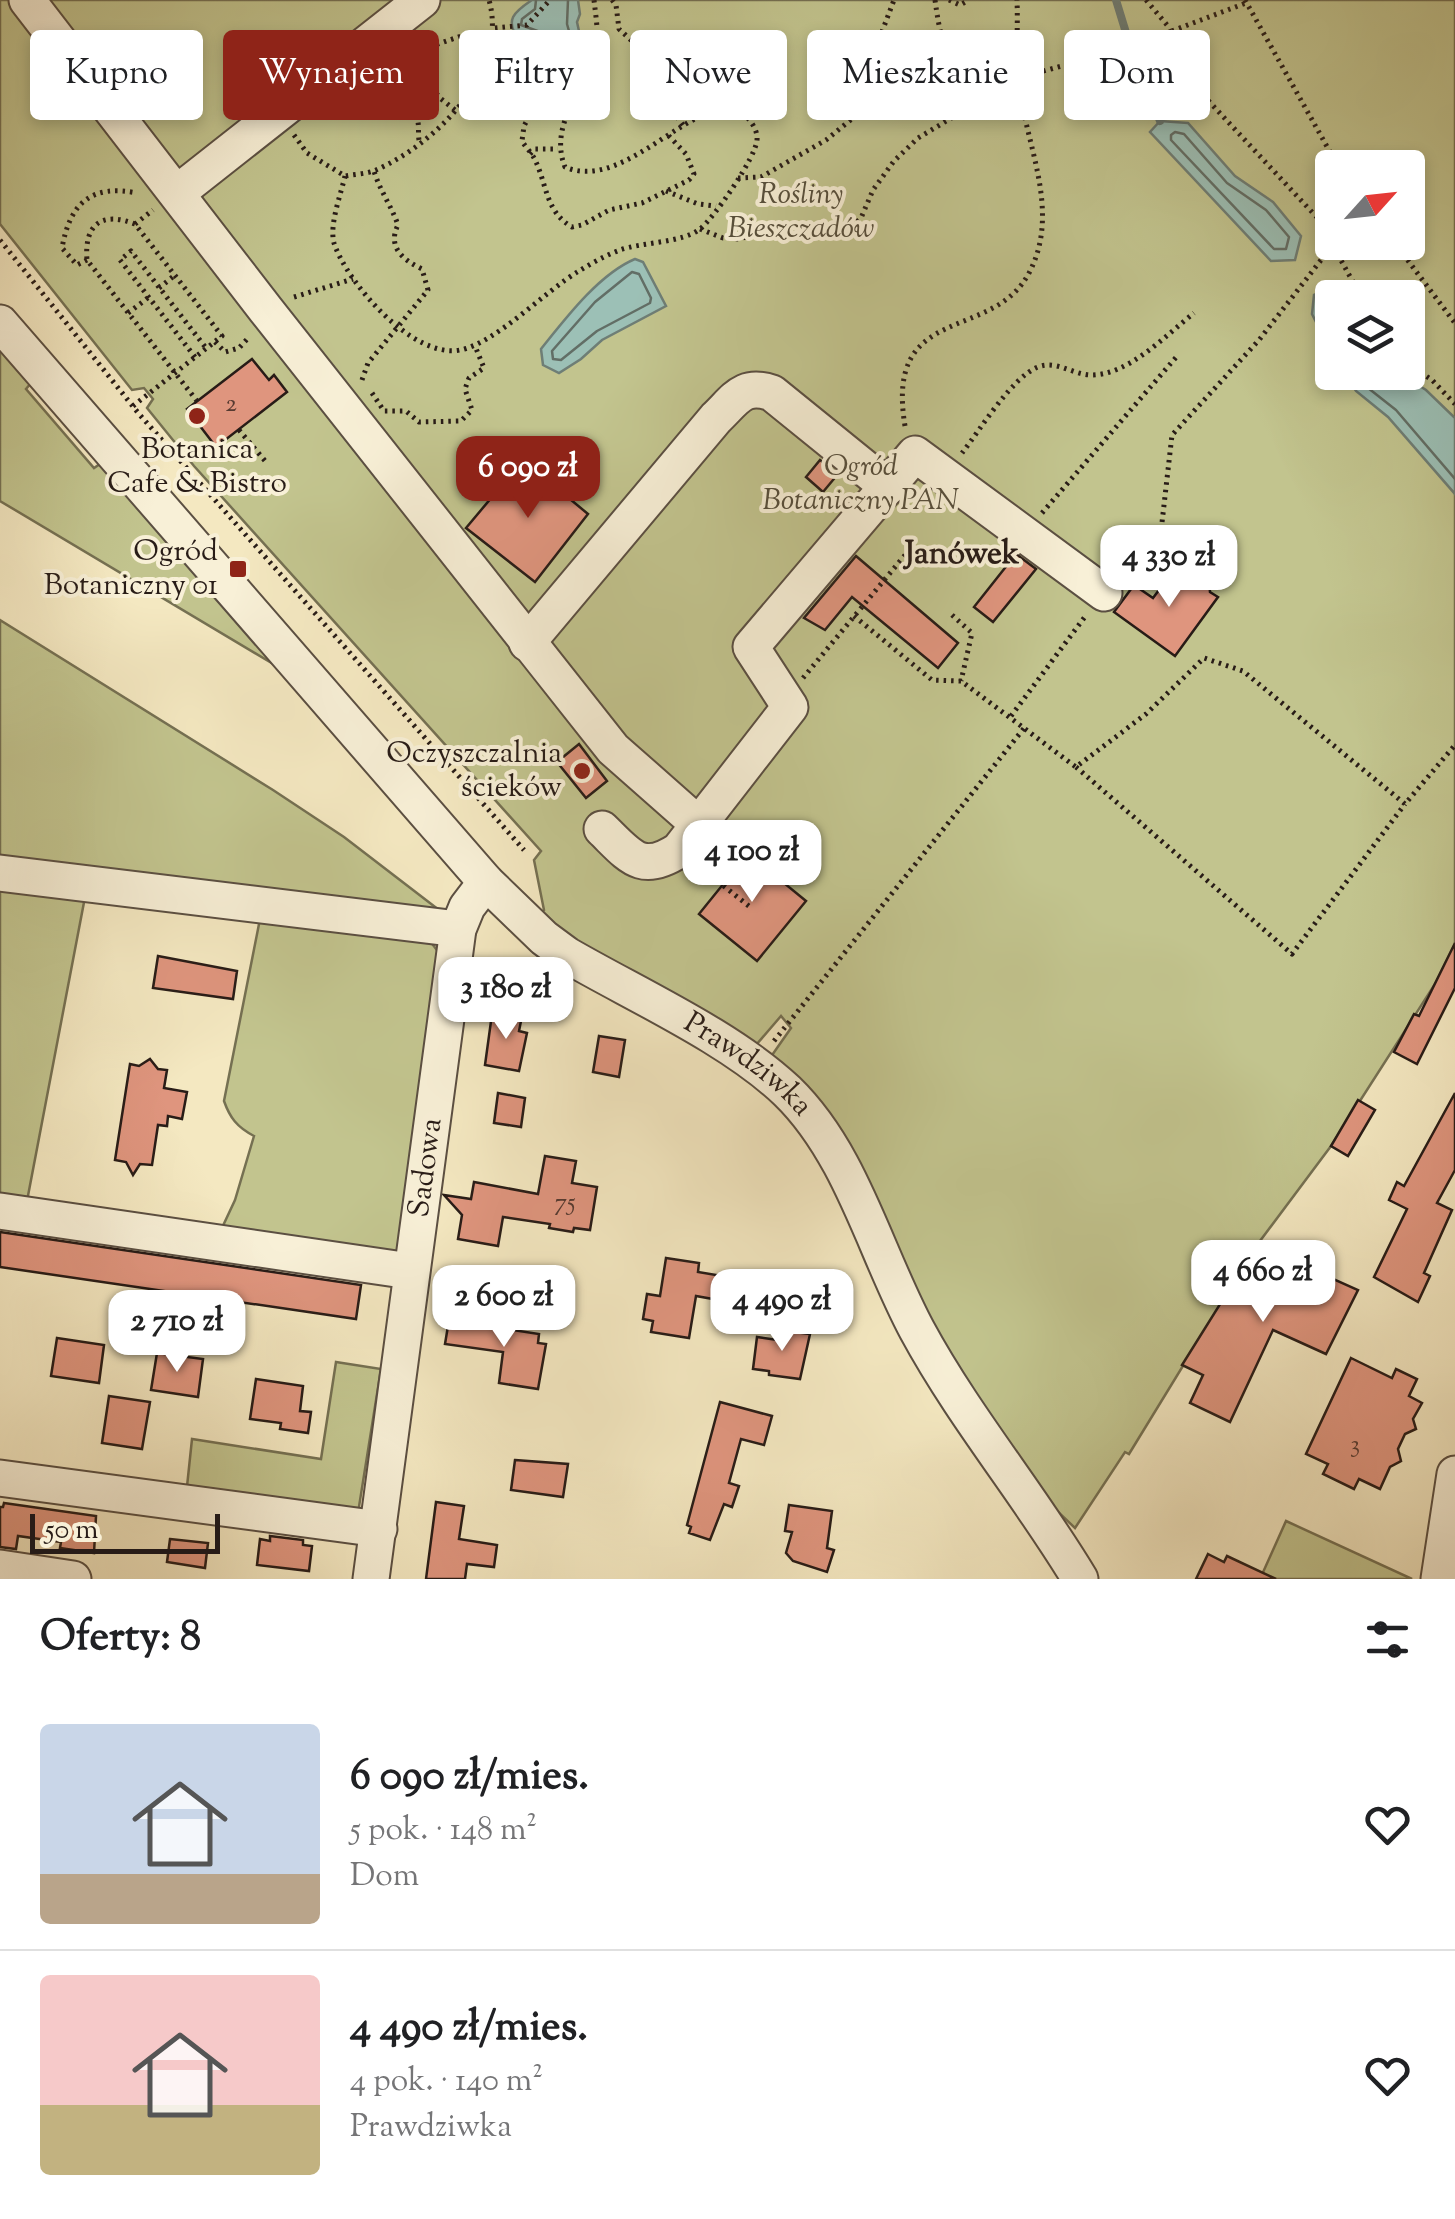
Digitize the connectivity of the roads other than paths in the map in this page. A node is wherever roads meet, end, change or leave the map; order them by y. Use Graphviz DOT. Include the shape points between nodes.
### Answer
graph roads {
  1 [pos="27,0"];
  2 [pos="422,0"];
  3 [pos="165,201"];
  4 [pos="0,322"];
  5 [pos="899,473"];
  6 [pos="1104,593"];
  7 [pos="526,642"];
  8 [pos="602,829"];
  9 [pos="688,837"];
  10 [pos="0,873"];
  11 [pos="486,882"];
  12 [pos="458,929"];
  13 [pos="0,1211"];
  14 [pos="410,1271"];
  15 [pos="1455,1474"];
  16 [pos="0,1478"];
  17 [pos="378,1529"];
  18 [pos="1450,1534"];
  19 [pos="1071,1564"];
  20 [pos="0,1568"];
  21 [pos="72,1579"];
  22 [pos="371,1579"];
  23 [pos="1440,1579"];
  1 -- 3 [label="street"];
  2 -- 3 [label="street"];
  3 -- 7 [label="street" via="266,310"];
  4 -- 11 [label="street, Prawdziwka"];
  5 -- 6 [label="street" via="915,454"];
  5 -- 7 [label="street" via="772,393 744,391"];
  5 -- 9 [label="street" via="751,647 790,707"];
  7 -- 9 [label="street"];
  8 -- 9 [label="street" via="640,861 656,863"];
  10 -- 12 [label="street"];
  11 -- 12 [label="street, Sadowa"];
  11 -- 19 [label="street, Prawdziwka" via="567,955 756,1066 812,1119 836,1156 919,1334"];
  12 -- 14 [label="street, Sadowa"];
  13 -- 14 [label="street"];
  14 -- 17 [label="street, Sadowa"];
  15 -- 18 [label="street"];
  16 -- 17 [label="street"];
  17 -- 22 [label="street, Sadowa"];
  18 -- 23 [label="street"];
  20 -- 21 [label="street"];
}
